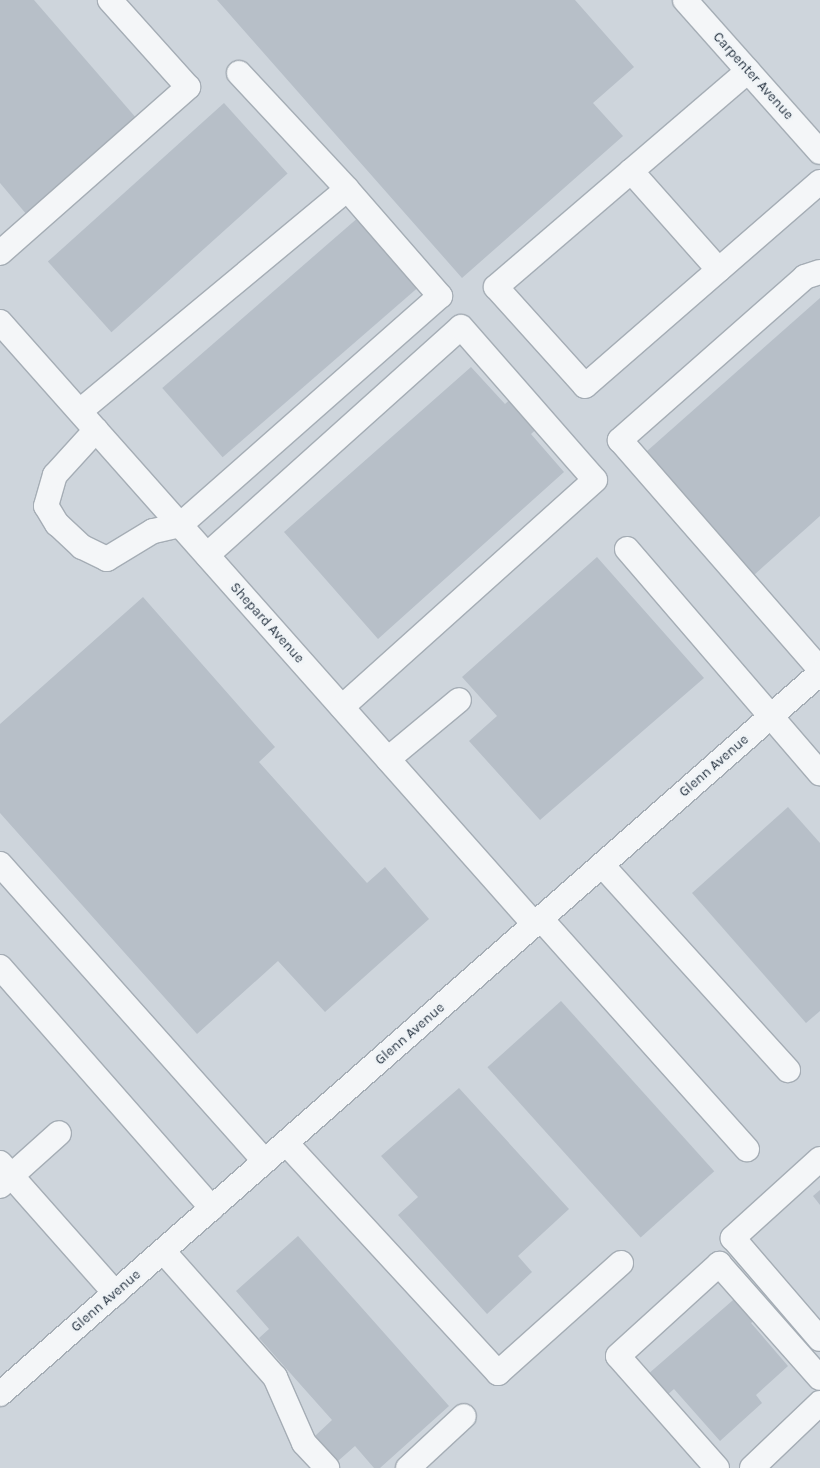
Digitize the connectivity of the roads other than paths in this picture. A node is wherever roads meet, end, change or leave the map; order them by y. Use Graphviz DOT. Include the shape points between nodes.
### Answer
graph roads {
  1 [pos="110,0"];
  2 [pos="685,0"];
  3 [pos="748,71"];
  4 [pos="239,73"];
  5 [pos="820,152"];
  6 [pos="631,171"];
  7 [pos="820,182"];
  8 [pos="347,189"];
  9 [pos="0,253"];
  10 [pos="719,270"];
  11 [pos="820,272"];
  12 [pos="0,322"];
  13 [pos="80,411"];
  14 [pos="96,430"];
  15 [pos="180,525"];
  16 [pos="627,549"];
  17 [pos="206,554"];
  18 [pos="820,669"];
  19 [pos="820,673"];
  20 [pos="459,700"];
  21 [pos="342,707"];
  22 [pos="770,717"];
  23 [pos="388,759"];
  24 [pos="820,773"];
  25 [pos="0,864"];
  26 [pos="602,866"];
  27 [pos="538,922"];
  28 [pos="0,967"];
  29 [pos="788,1070"];
  30 [pos="59,1133"];
  31 [pos="286,1143"];
  32 [pos="747,1149"];
  33 [pos="820,1159"];
  34 [pos="265,1161"];
  35 [pos="4,1175"];
  36 [pos="212,1208"];
  37 [pos="163,1251"];
  38 [pos="621,1263"];
  39 [pos="115,1293"];
  40 [pos="820,1339"];
  41 [pos="820,1378"];
  42 [pos="0,1394"];
  43 [pos="820,1403"];
  44 [pos="464,1416"];
  45 [pos="327,1468"];
  46 [pos="408,1468"];
  47 [pos="717,1468"];
  48 [pos="752,1468"];
  1 -- 9 [label="street" via="188,86"];
  2 -- 3 [label="street, Carpenter Avenue"];
  3 -- 5 [label="street, Carpenter Avenue"];
  3 -- 6 [label="street"];
  4 -- 8 [label="street"];
  6 -- 10 [label="street"];
  6 -- 10 [label="street" via="496,287 585,386"];
  7 -- 10 [label="street"];
  8 -- 13 [label="street"];
  8 -- 15 [label="street" via="440,296"];
  11 -- 18 [label="street" via="806,277 620,440"];
  12 -- 13 [label="street, Shepard Avenue"];
  13 -- 14 [label="street, Shepard Avenue"];
  14 -- 15 [label="street, Shepard Avenue"];
  14 -- 15 [label="street" via="55,475 46,506 57,524 82,547 107,559 153,531"];
  15 -- 17 [label="street, Shepard Avenue"];
  16 -- 22 [label="street"];
  17 -- 21 [label="street, Shepard Avenue"];
  17 -- 21 [label="street" via="462,327 595,480"];
  19 -- 22 [label="street, Glenn Avenue"];
  20 -- 23 [label="street"];
  21 -- 23 [label="street, Shepard Avenue"];
  22 -- 24 [label="street"];
  22 -- 26 [label="street, Glenn Avenue"];
  23 -- 27 [label="street, Shepard Avenue"];
  25 -- 34 [label="street"];
  26 -- 27 [label="street, Glenn Avenue"];
  26 -- 29 [label="street"];
  27 -- 31 [label="street, Glenn Avenue"];
  27 -- 32 [label="street, Shepard Avenue"];
  28 -- 36 [label="street"];
  30 -- 35 [label="street"];
  31 -- 34 [label="street, Glenn Avenue"];
  31 -- 38 [label="street" via="498,1373"];
  33 -- 40 [label="street" via="733,1238"];
  34 -- 36 [label="street, Glenn Avenue"];
  35 -- 39 [label="street"];
  36 -- 37 [label="street, Glenn Avenue"];
  37 -- 39 [label="street, Glenn Avenue"];
  37 -- 45 [label="street" via="274,1378 304,1444"];
  39 -- 42 [label="street, Glenn Avenue"];
  41 -- 47 [label="street" via="720,1264 618,1356"];
  43 -- 48 [label="street"];
  44 -- 46 [label="street"];
}
